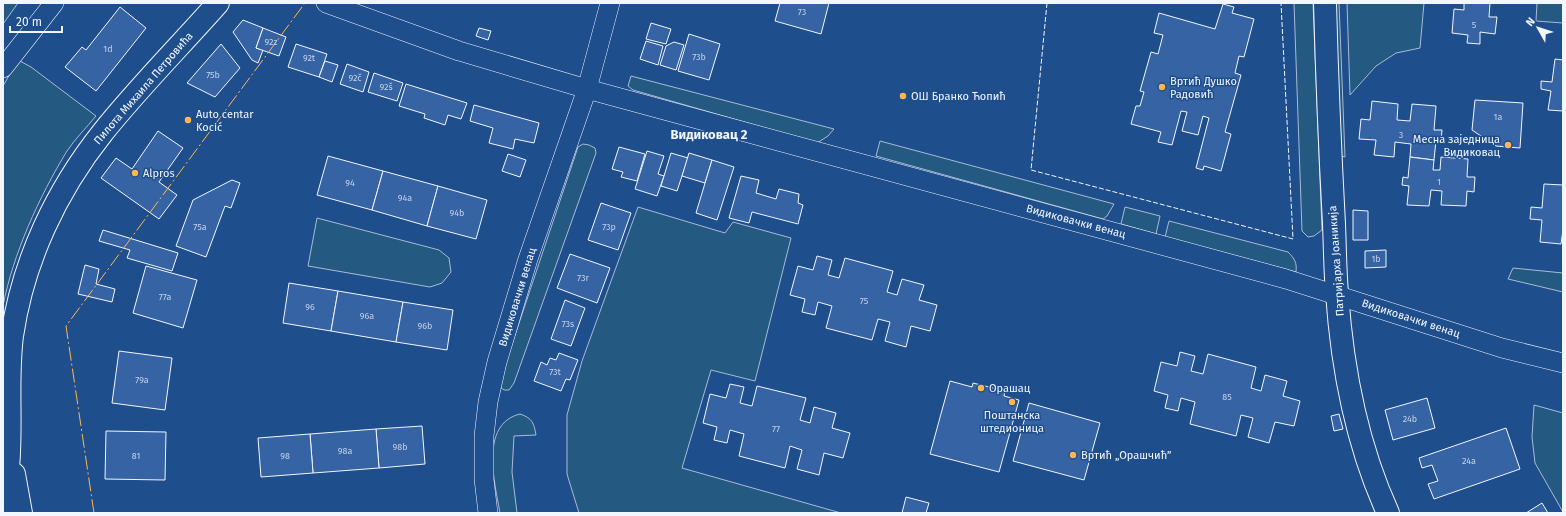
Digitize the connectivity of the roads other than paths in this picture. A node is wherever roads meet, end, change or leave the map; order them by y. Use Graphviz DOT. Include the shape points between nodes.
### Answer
graph roads {
  1 [pos="54,3"];
  2 [pos="218,3"];
  3 [pos="326,3"];
  4 [pos="610,3"];
  5 [pos="1325,3"];
  6 [pos="3,68"];
  7 [pos="587,89"];
  8 [pos="1337,294"];
  9 [pos="1563,363"];
  10 [pos="9,451"];
  11 [pos="3,505"];
  12 [pos="21,513"];
  13 [pos="488,513"];
  14 [pos="1388,513"];
  1 -- 6 [label="street"];
  2 -- 10 [label="main road, Пилота Михаила Петровића" via="102,132 52,209 39,236 19,301 12,337 8,392"];
  3 -- 7 [label="street, Видиковачки венац" via="459,51"];
  4 -- 7 [label="street, Видиковачки венац"];
  5 -- 8 [label="main road, Патријарха Јоаникија"];
  7 -- 8 [label="street, Видиковачки венац" via="1030,208"];
  7 -- 13 [label="street, Видиковачки венац" via="528,259 497,362 484,436 484,479"];
  8 -- 9 [label="street, Видиковачки венац" via="1502,348"];
  8 -- 14 [label="main road, Патријарха Јоаникија" via="1347,375 1355,411 1366,456"];
  10 -- 11 [label="main road, Пилота Михаила Петровића"];
  10 -- 12 [label="main road, Пилота Михаила Петровића"];
}
